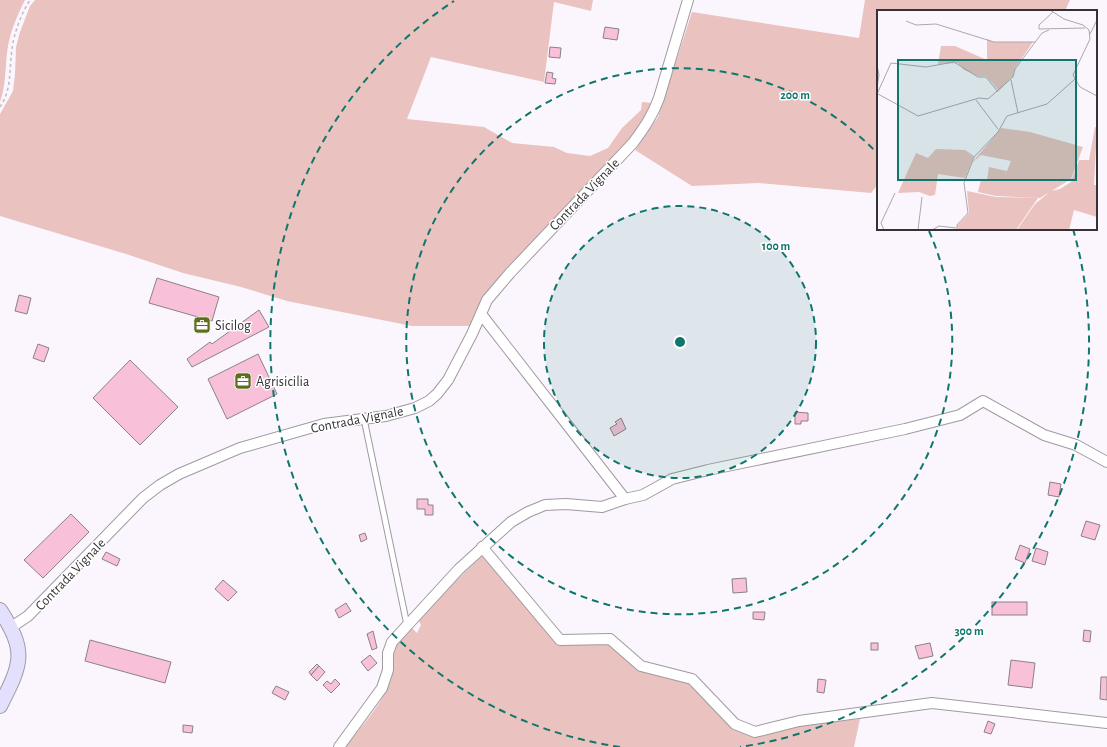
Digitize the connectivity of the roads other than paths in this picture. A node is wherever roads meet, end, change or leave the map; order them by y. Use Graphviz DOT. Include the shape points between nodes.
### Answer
graph roads {
  1 [pos="688,0"];
  2 [pos="482,314"];
  3 [pos="364,419"];
  4 [pos="1107,462"];
  5 [pos="625,499"];
  6 [pos="482,548"];
  7 [pos="0,610"];
  8 [pos="407,625"];
  9 [pos="10,628"];
  10 [pos="0,706"];
  11 [pos="1107,722"];
  12 [pos="339,747"];
  1 -- 2 [label="street, Contrada Vignale" via="659,98 644,129 510,273 488,300"];
  2 -- 3 [label="street, Contrada Vignale" via="448,380 437,394 415,408"];
  2 -- 5 [label="street"];
  3 -- 8 [label="lane"];
  3 -- 9 [label="street, Contrada Vignale" via="324,424 240,448 160,484 143,498 28,616"];
  4 -- 5 [label="street" via="1076,445 1044,435 983,401 960,415 679,477 643,495"];
  5 -- 6 [label="street" via="602,507 545,505 511,522"];
  6 -- 8 [label="street"];
  6 -- 11 [label="street" via="560,640 610,639 640,666 692,679 734,724 755,732 799,721 932,703"];
  7 -- 9 [label="main road"];
  8 -- 12 [label="street" via="392,642 388,654 388,670 382,688"];
  9 -- 10 [label="main road" via="17,642 19,660 17,671"];
}
